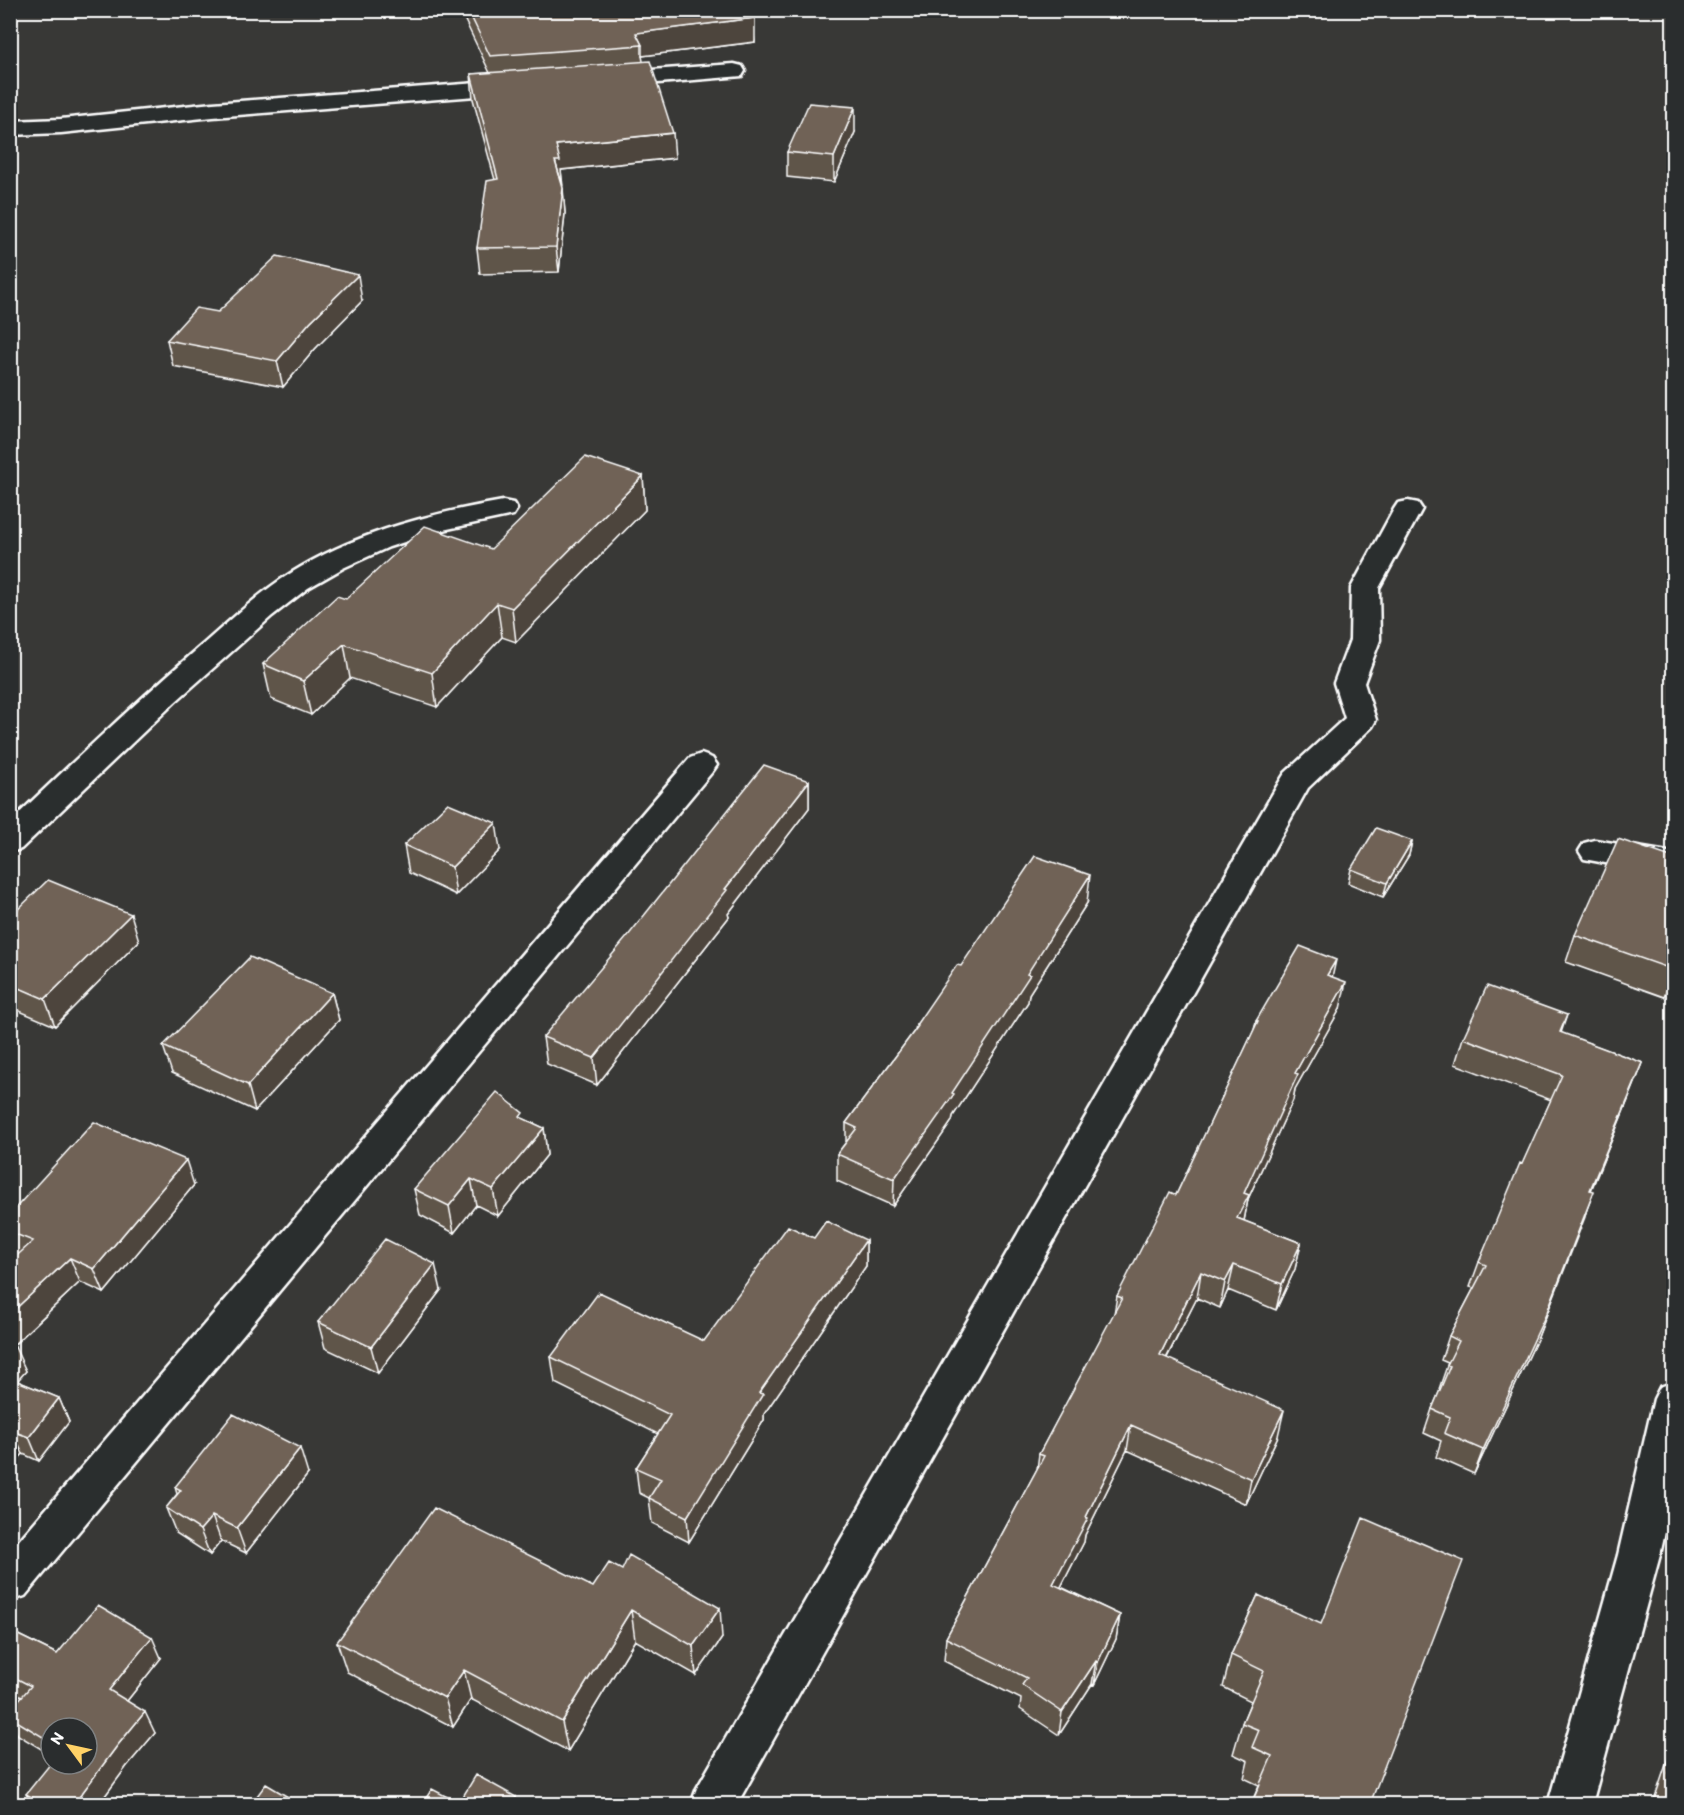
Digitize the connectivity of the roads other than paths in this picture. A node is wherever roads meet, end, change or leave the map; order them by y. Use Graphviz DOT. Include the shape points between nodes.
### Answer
graph roads {
  1 [pos="735,71"];
  2 [pos="592,82"];
  3 [pos="533,86"];
  4 [pos="10,128"];
  5 [pos="503,509"];
  6 [pos="1408,509"];
  7 [pos="701,765"];
  8 [pos="10,841"];
  9 [pos="1595,851"];
  10 [pos="1674,865"];
  11 [pos="1674,1399"];
  12 [pos="10,1582"];
  13 [pos="721,1802"];
  14 [pos="1570,1804"];
  1 -- 2 [label="street"];
  3 -- 4 [label="street"];
  5 -- 8 [label="street" via="448,518 392,535 310,575 182,677"];
  6 -- 13 [label="street" via="1365,588 1365,640 1349,682 1361,720 1296,781"];
  7 -- 12 [label="street"];
  9 -- 10 [label="street"];
  11 -- 14 [label="street" via="1639,1554"];
}
